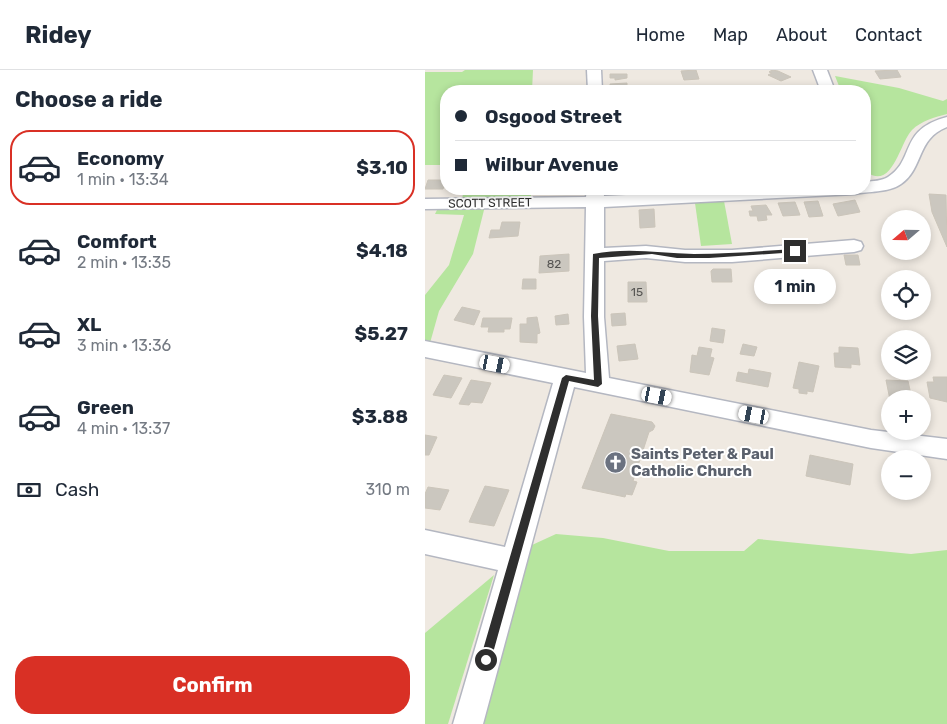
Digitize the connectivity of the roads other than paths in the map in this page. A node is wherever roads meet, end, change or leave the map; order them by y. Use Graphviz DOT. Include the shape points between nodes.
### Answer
graph roads {
  1 [pos="594,70"];
  2 [pos="820,70"];
  3 [pos="595,85"];
  4 [pos="826,85"];
  5 [pos="947,122"];
  6 [pos="871,186"];
  7 [pos="595,195"];
  8 [pos="425,204"];
  9 [pos="854,246"];
  10 [pos="595,256"];
  11 [pos="425,349"];
  12 [pos="566,378"];
  13 [pos="598,384"];
  14 [pos="947,449"];
  15 [pos="425,542"];
  16 [pos="513,562"];
  17 [pos="468,724"];
  1 -- 3 [label="street"];
  2 -- 4 [label="street"];
  5 -- 6 [label="street" via="926,131 918,139 909,162 895,180"];
  7 -- 8 [label="street, SCOTT STREET"];
  7 -- 10 [label="street"];
  9 -- 10 [label="street" via="732,256 652,252"];
  10 -- 13 [label="street"];
  11 -- 12 [label="street"];
  12 -- 13 [label="street"];
  12 -- 16 [label="street"];
  13 -- 14 [label="street" via="871,439"];
  15 -- 16 [label="street"];
  16 -- 17 [label="street"];
}
